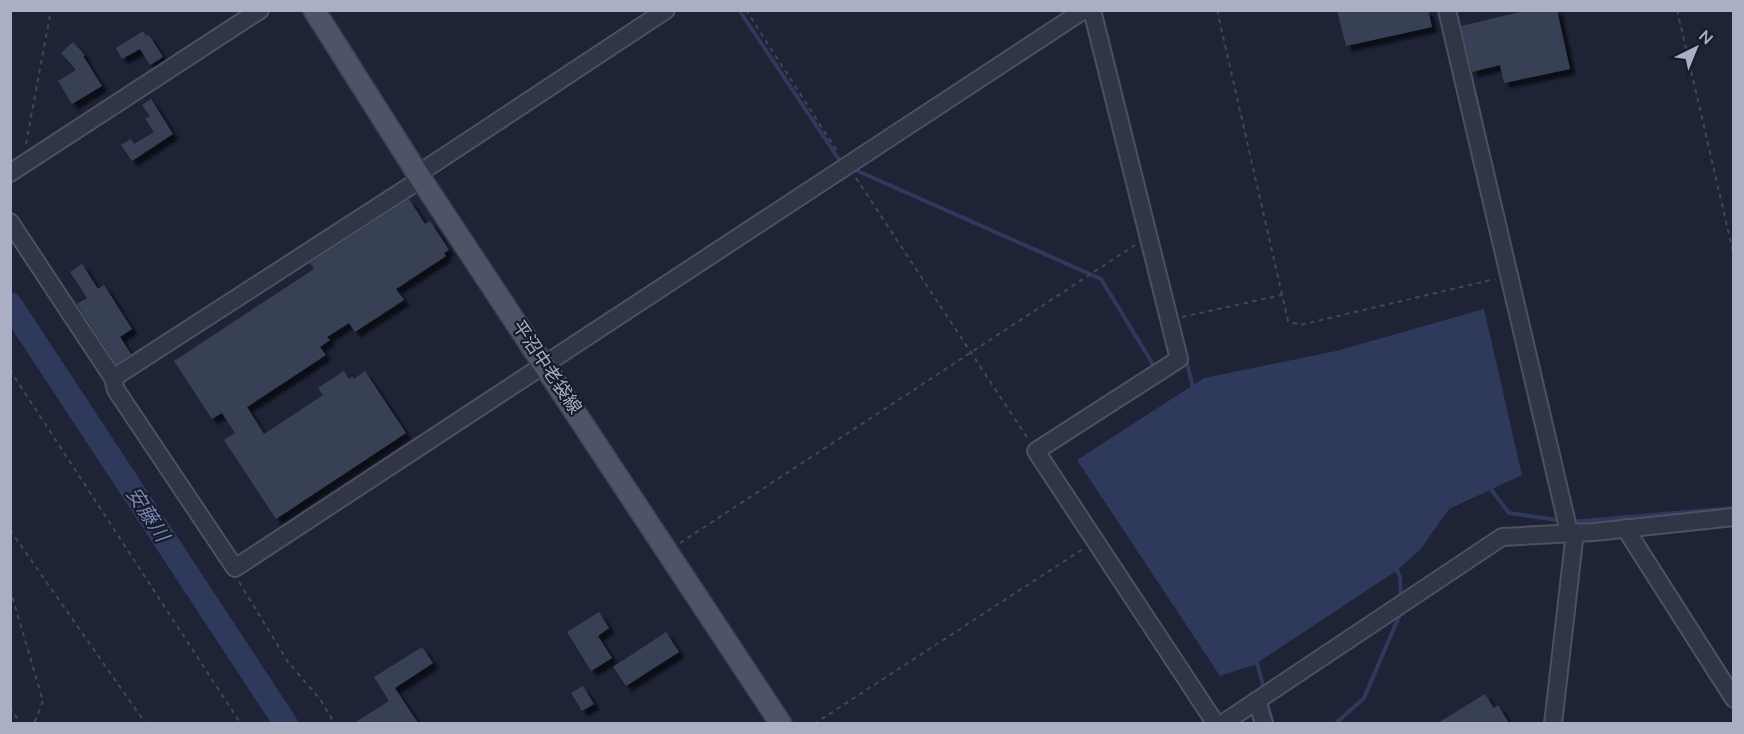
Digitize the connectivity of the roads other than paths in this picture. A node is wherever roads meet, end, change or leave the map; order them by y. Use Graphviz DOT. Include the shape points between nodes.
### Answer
graph roads {
  1 [pos="260,10"];
  2 [pos="314,10"];
  3 [pos="666,10"];
  4 [pos="1084,10"];
  5 [pos="1092,10"];
  6 [pos="1447,10"];
  7 [pos="10,173"];
  8 [pos="420,177"];
  9 [pos="10,222"];
  10 [pos="545,363"];
  11 [pos="113,378"];
  12 [pos="1734,518"];
  13 [pos="1626,528"];
  14 [pos="1572,532"];
  15 [pos="1734,699"];
  16 [pos="1257,700"];
  17 [pos="781,723"];
  18 [pos="1216,723"];
  19 [pos="1222,723"];
  20 [pos="1263,723"];
  21 [pos="1553,723"];
  1 -- 7 [label="street"];
  2 -- 8 [label="main road, 平沼中老袋線"];
  3 -- 8 [label="street"];
  4 -- 10 [label="street"];
  5 -- 18 [label="street" via="1179,359 1036,451"];
  6 -- 14 [label="street"];
  8 -- 10 [label="main road, 平沼中老袋線"];
  8 -- 11 [label="street"];
  9 -- 11 [label="street"];
  10 -- 11 [label="street" via="235,568 116,390"];
  10 -- 17 [label="main road, 平沼中老袋線"];
  12 -- 13 [label="street"];
  13 -- 14 [label="street"];
  13 -- 15 [label="street"];
  14 -- 16 [label="street" via="1502,537"];
  14 -- 21 [label="street"];
  16 -- 19 [label="street"];
  16 -- 20 [label="street"];
}
